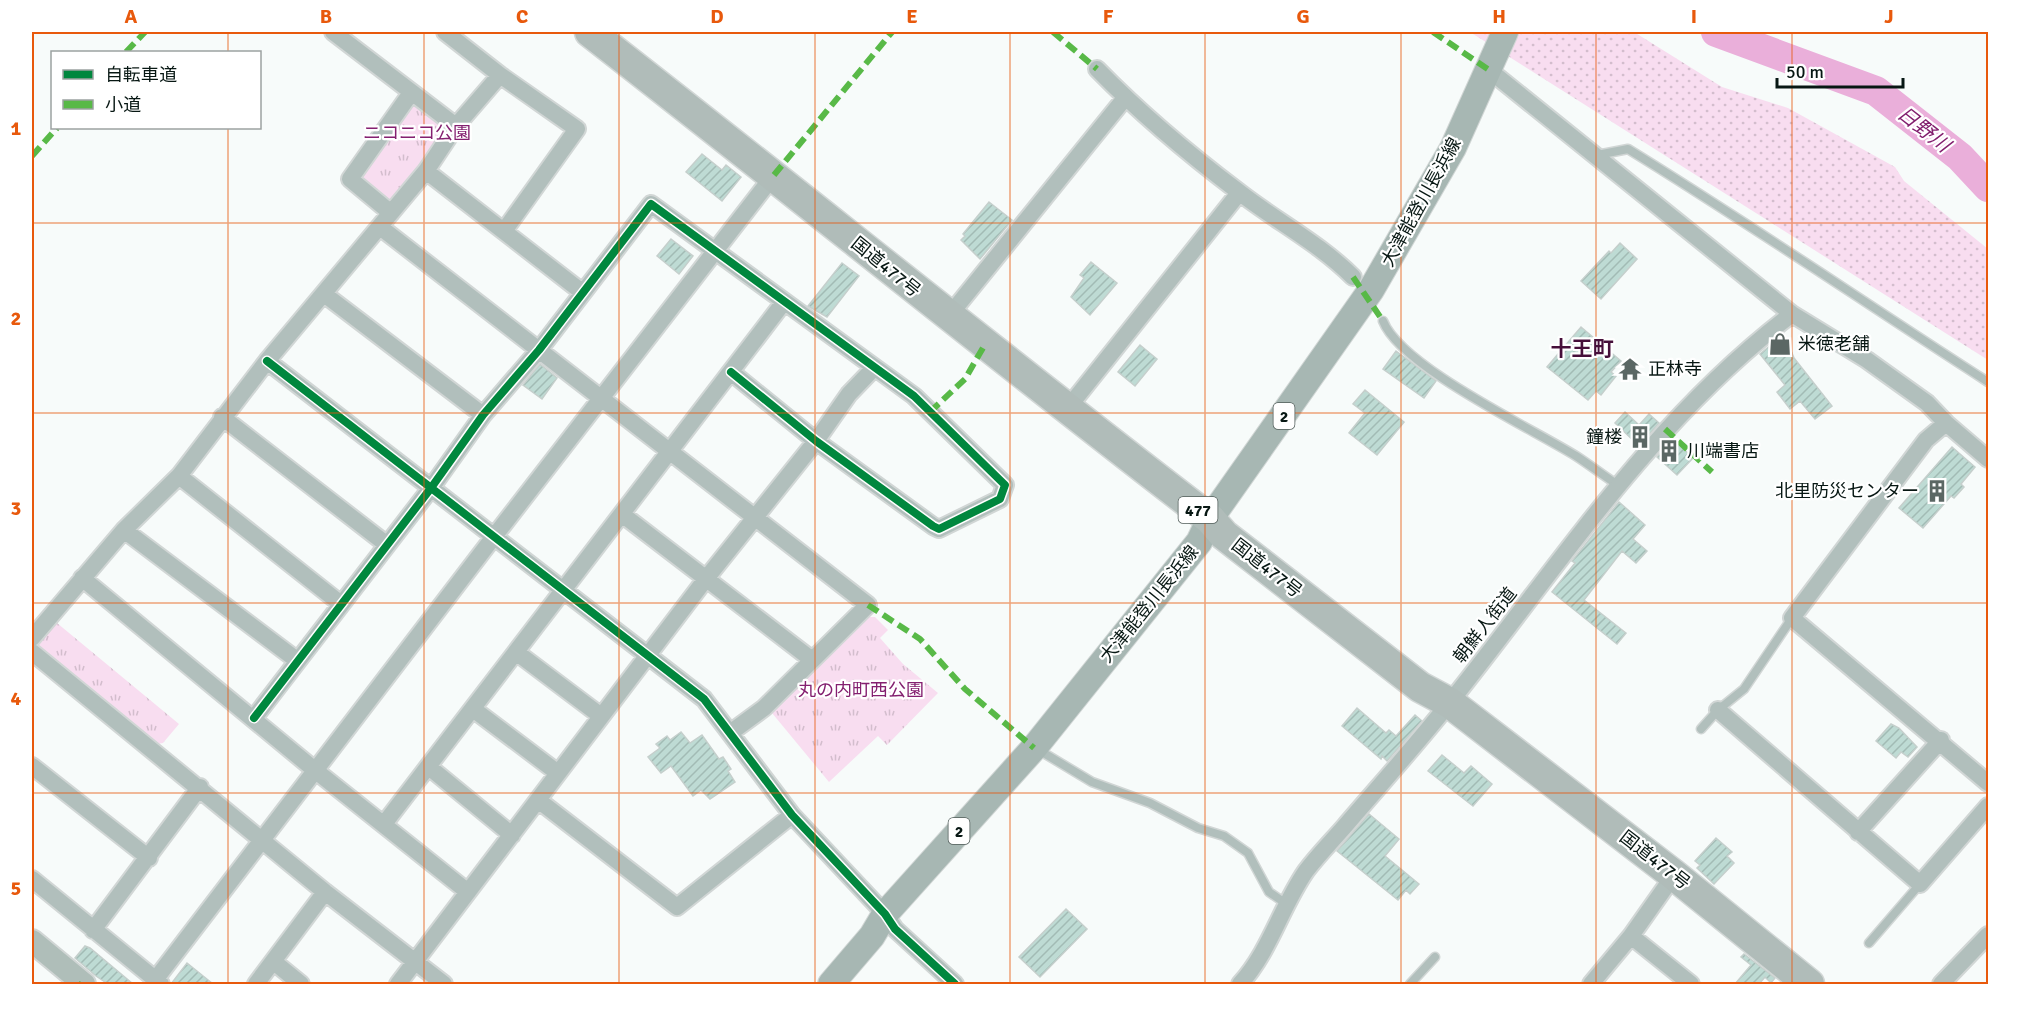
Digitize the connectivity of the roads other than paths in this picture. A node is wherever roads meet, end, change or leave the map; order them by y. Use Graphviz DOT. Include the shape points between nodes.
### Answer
graph roads {
  1 [pos="333,32"];
  2 [pos="445,32"];
  3 [pos="590,32"];
  4 [pos="1505,32"];
  5 [pos="1491,64"];
  6 [pos="1097,69"];
  7 [pos="500,75"];
  8 [pos="411,93"];
  9 [pos="1125,98"];
  10 [pos="456,126"];
  11 [pos="1597,155"];
  12 [pos="426,171"];
  13 [pos="774,175"];
  14 [pos="1239,193"];
  15 [pos="391,213"];
  16 [pos="380,227"];
  17 [pos="504,231"];
  18 [pos="715,250"];
  19 [pos="1353,277"];
  20 [pos="582,292"];
  21 [pos="324,294"];
  22 [pos="784,302"];
  23 [pos="1792,314"];
  24 [pos="948,317"];
  25 [pos="1383,321"];
  26 [pos="539,350"];
  27 [pos="267,361"];
  28 [pos="874,368"];
  29 [pos="731,372"];
  30 [pos="1989,382"];
  31 [pos="602,398"];
  32 [pos="1067,409"];
  33 [pos="483,415"];
  34 [pos="222,417"];
  35 [pos="1946,423"];
  36 [pos="816,441"];
  37 [pos="669,449"];
  38 [pos="1989,459"];
  39 [pos="179,476"];
  40 [pos="1618,485"];
  41 [pos="431,488"];
  42 [pos="622,515"];
  43 [pos="755,516"];
  44 [pos="1210,519"];
  45 [pos="124,530"];
  46 [pos="495,537"];
  47 [pos="386,544"];
  48 [pos="82,578"];
  49 [pos="705,579"];
  50 [pos="564,588"];
  51 [pos="341,604"];
  52 [pos="1792,618"];
  53 [pos="32,638"];
  54 [pos="32,652"];
  55 [pos="516,652"];
  56 [pos="650,656"];
  57 [pos="811,659"];
  58 [pos="298,661"];
  59 [pos="1449,703"];
  60 [pos="473,709"];
  61 [pos="1718,710"];
  62 [pos="601,716"];
  63 [pos="254,718"];
  64 [pos="1701,729"];
  65 [pos="730,733"];
  66 [pos="1941,740"];
  67 [pos="1034,747"];
  68 [pos="32,766"];
  69 [pos="429,766"];
  70 [pos="316,771"];
  71 [pos="558,772"];
  72 [pos="1989,783"];
  73 [pos="200,788"];
  74 [pos="538,800"];
  75 [pos="1989,806"];
  76 [pos="792,815"];
  77 [pos="384,824"];
  78 [pos="1858,832"];
  79 [pos="512,835"];
  80 [pos="263,841"];
  81 [pos="149,858"];
  82 [pos="1674,875"];
  83 [pos="32,879"];
  84 [pos="1920,884"];
  85 [pos="325,892"];
  86 [pos="468,892"];
  87 [pos="1288,905"];
  88 [pos="885,914"];
  89 [pos="93,930"];
  90 [pos="1631,936"];
  91 [pos="1989,936"];
  92 [pos="32,941"];
  93 [pos="1869,943"];
  94 [pos="1435,957"];
  95 [pos="415,961"];
  96 [pos="274,962"];
  97 [pos="156,983"];
  98 [pos="84,984"];
  99 [pos="256,984"];
  100 [pos="301,984"];
  101 [pos="398,984"];
  102 [pos="444,984"];
  103 [pos="831,984"];
  104 [pos="955,984"];
  105 [pos="1240,984"];
  106 [pos="1410,984"];
  107 [pos="1591,984"];
  108 [pos="1690,984"];
  109 [pos="1809,984"];
  110 [pos="1941,984"];
  1 -- 8 [label="street"];
  2 -- 7 [label="street"];
  3 -- 13 [label="highway, 国道477号 / 477"];
  4 -- 5 [label="main road, 大津能登川長浜線 / 2"];
  5 -- 11 [label="street"];
  5 -- 44 [label="main road, 大津能登川長浜線 / 2" via="1453,148 1371,290"];
  6 -- 9 [label="street"];
  7 -- 10 [label="street"];
  7 -- 17 [label="street" via="577,129"];
  8 -- 10 [label="street"];
  8 -- 15 [label="street" via="350,179"];
  9 -- 14 [label="street"];
  9 -- 24 [label="street"];
  10 -- 12 [label="street"];
  11 -- 23 [label="street"];
  11 -- 30 [label="lane" via="1628,148"];
  12 -- 15 [label="street"];
  12 -- 17 [label="street"];
  13 -- 18 [label="street"];
  13 -- 24 [label="highway, 国道477号 / 477"];
  14 -- 19 [label="street" via="1337,261"];
  14 -- 32 [label="street"];
  15 -- 16 [label="street"];
  16 -- 21 [label="street"];
  16 -- 26 [label="street"];
  17 -- 20 [label="street"];
  18 -- 20 [label="street" via="651,204"];
  18 -- 22 [label="street"];
  18 -- 31 [label="street"];
  20 -- 26 [label="street"];
  21 -- 27 [label="street"];
  21 -- 33 [label="street"];
  22 -- 28 [label="street"];
  22 -- 29 [label="street"];
  23 -- 35 [label="street" via="1867,360 1927,403"];
  23 -- 40 [label="street, 朝鮮人街道" via="1755,342 1710,385"];
  24 -- 32 [label="highway, 国道477号 / 477"];
  25 -- 40 [label="lane" via="1388,336 1442,378"];
  26 -- 31 [label="street"];
  26 -- 33 [label="street"];
  27 -- 34 [label="street"];
  27 -- 41 [label="street"];
  28 -- 36 [label="street" via="849,393"];
  28 -- 36 [label="street" via="914,396 1005,485 1000,499 939,529"];
  29 -- 36 [label="street"];
  29 -- 37 [label="street"];
  31 -- 37 [label="street"];
  31 -- 46 [label="street"];
  32 -- 44 [label="highway, 国道477号 / 477"];
  33 -- 41 [label="street"];
  34 -- 39 [label="street"];
  34 -- 47 [label="street"];
  35 -- 38 [label="street"];
  35 -- 52 [label="street" via="1926,440"];
  36 -- 43 [label="street"];
  37 -- 42 [label="street"];
  37 -- 43 [label="street"];
  39 -- 45 [label="street"];
  39 -- 51 [label="street"];
  40 -- 59 [label="street, 朝鮮人街道"];
  41 -- 46 [label="street"];
  41 -- 47 [label="street"];
  42 -- 49 [label="street"];
  42 -- 50 [label="street"];
  43 -- 49 [label="street"];
  43 -- 57 [label="street" via="868,605"];
  44 -- 59 [label="highway, 国道477号 / 477" via="1224,535 1420,687"];
  44 -- 67 [label="main road, 大津能登川長浜線 / 2" via="1199,542"];
  45 -- 48 [label="street"];
  45 -- 58 [label="street"];
  46 -- 50 [label="street"];
  46 -- 70 [label="street"];
  47 -- 51 [label="street"];
  48 -- 53 [label="street"];
  48 -- 63 [label="street"];
  49 -- 56 [label="street"];
  49 -- 57 [label="street"];
  50 -- 55 [label="street"];
  50 -- 56 [label="street"];
  51 -- 58 [label="street"];
  52 -- 61 [label="lane" via="1744,689"];
  52 -- 66 [label="street"];
  54 -- 73 [label="street"];
  55 -- 60 [label="street"];
  55 -- 62 [label="street"];
  56 -- 62 [label="street"];
  56 -- 65 [label="street" via="704,699"];
  57 -- 65 [label="street" via="764,708"];
  58 -- 63 [label="street"];
  59 -- 82 [label="highway, 国道477号 / 477"];
  59 -- 87 [label="street, 朝鮮人街道" via="1306,872"];
  60 -- 69 [label="street"];
  60 -- 71 [label="street"];
  61 -- 64 [label="lane"];
  61 -- 78 [label="street"];
  62 -- 71 [label="street"];
  63 -- 70 [label="street"];
  65 -- 76 [label="street"];
  66 -- 72 [label="street"];
  66 -- 78 [label="street"];
  67 -- 87 [label="lane" via="1092,782 1224,836 1248,853 1269,892"];
  67 -- 88 [label="main road, 大津能登川長浜線 / 2"];
  68 -- 81 [label="street"];
  69 -- 77 [label="street"];
  69 -- 79 [label="street"];
  70 -- 77 [label="street"];
  70 -- 80 [label="street"];
  71 -- 74 [label="street"];
  73 -- 80 [label="street"];
  73 -- 81 [label="street"];
  74 -- 76 [label="street" via="677,907"];
  74 -- 79 [label="street"];
  75 -- 84 [label="street"];
  76 -- 88 [label="street"];
  77 -- 86 [label="street"];
  78 -- 84 [label="street"];
  79 -- 86 [label="street"];
  80 -- 85 [label="street"];
  80 -- 97 [label="street"];
  81 -- 89 [label="street"];
  82 -- 90 [label="street"];
  82 -- 109 [label="highway, 国道477号 / 477"];
  83 -- 89 [label="street"];
  84 -- 93 [label="lane"];
  85 -- 95 [label="street"];
  85 -- 96 [label="street"];
  86 -- 95 [label="street"];
  87 -- 105 [label="street, 朝鮮人街道" via="1255,967"];
  88 -- 103 [label="main road, 大津能登川長浜線 / 2" via="872,936"];
  88 -- 104 [label="street" via="895,929"];
  89 -- 97 [label="street"];
  90 -- 107 [label="street"];
  90 -- 108 [label="street"];
  91 -- 110 [label="street"];
  92 -- 98 [label="street"];
  94 -- 106 [label="lane"];
  95 -- 101 [label="street"];
  95 -- 102 [label="street"];
  96 -- 99 [label="street"];
  96 -- 100 [label="street"];
}
